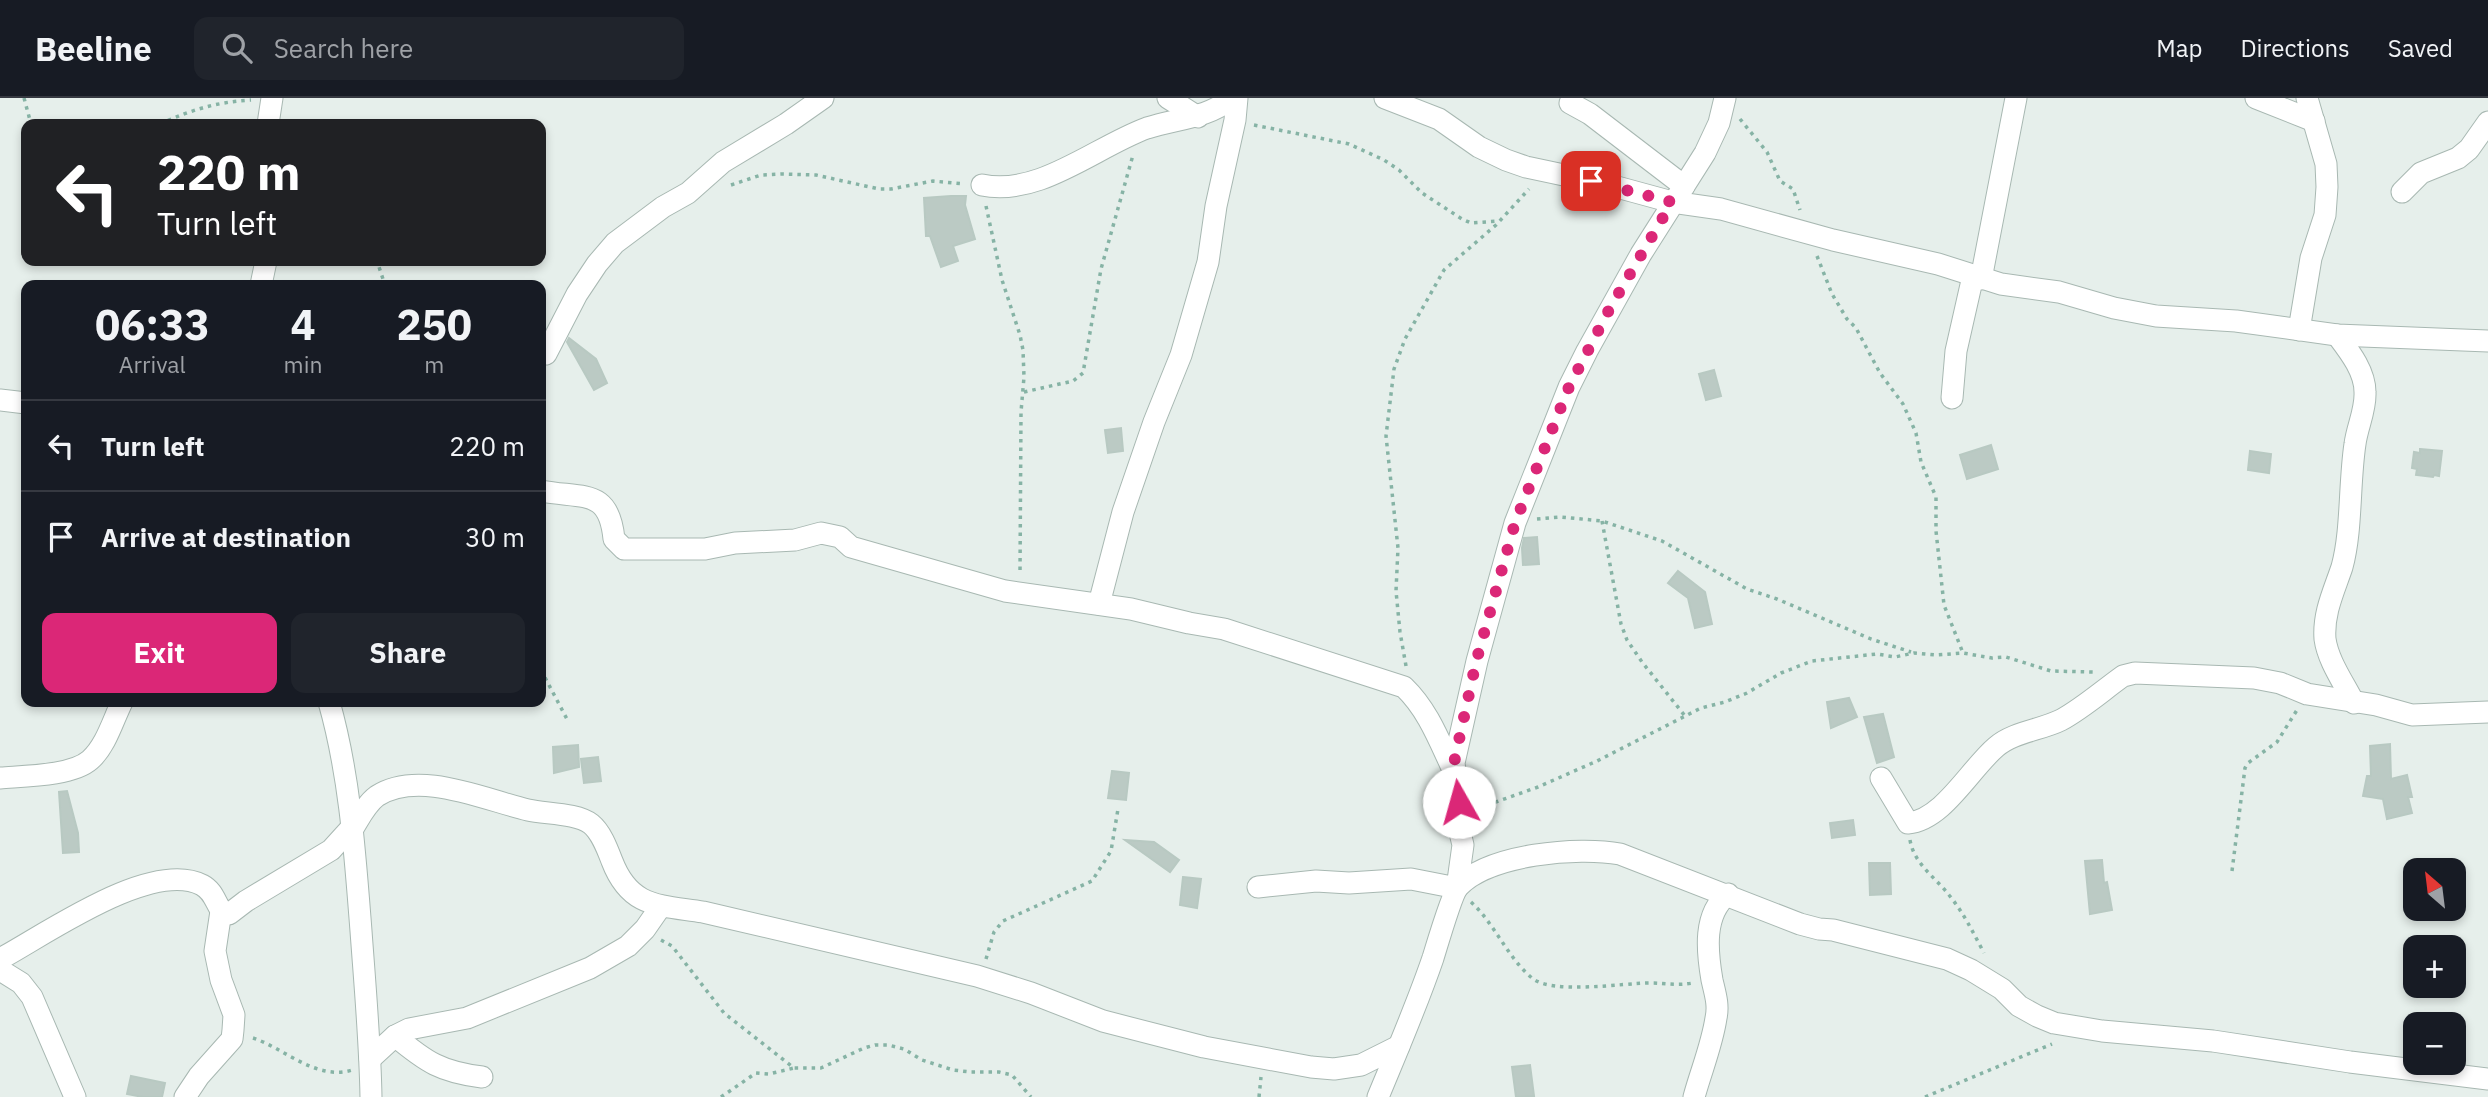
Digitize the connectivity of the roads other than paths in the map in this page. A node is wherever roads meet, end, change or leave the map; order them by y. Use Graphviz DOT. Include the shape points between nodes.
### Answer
graph roads {
  1 [pos="823,98"];
  2 [pos="1168,98"];
  3 [pos="1234,98"];
  4 [pos="1385,98"];
  5 [pos="2016,98"];
  6 [pos="2256,98"];
  7 [pos="2307,98"];
  8 [pos="272,99"];
  9 [pos="1570,103"];
  10 [pos="1731,106"];
  11 [pos="1198,117"];
  12 [pos="269,119"];
  13 [pos="2314,121"];
  14 [pos="2488,122"];
  15 [pos="982,185"];
  16 [pos="2402,192"];
  17 [pos="1678,194"];
  18 [pos="1977,277"];
  19 [pos="2299,330"];
  20 [pos="2337,335"];
  21 [pos="2488,341"];
  22 [pos="546,354"];
  23 [pos="1952,398"];
  24 [pos="0,400"];
  25 [pos="21,402"];
  26 [pos="546,492"];
  27 [pos="1099,604"];
  28 [pos="2354,703"];
  29 [pos="120,707"];
  30 [pos="330,707"];
  31 [pos="2488,712"];
  32 [pos="1456,774"];
  33 [pos="0,778"];
  34 [pos="1881,778"];
  35 [pos="351,829"];
  36 [pos="1258,887"];
  37 [pos="1457,888"];
  38 [pos="1728,894"];
  39 [pos="662,906"];
  40 [pos="221,911"];
  41 [pos="0,959"];
  42 [pos="0,970"];
  43 [pos="395,1036"];
  44 [pos="1399,1046"];
  45 [pos="371,1063"];
  46 [pos="482,1077"];
  47 [pos="2488,1079"];
  48 [pos="75,1097"];
  49 [pos="185,1097"];
  50 [pos="371,1097"];
  51 [pos="1378,1097"];
  52 [pos="1694,1097"];
  1 -- 22 [label="street" via="723,162 688,193 615,243 578,294"];
  2 -- 11 [label="street"];
  3 -- 11 [label="street"];
  3 -- 27 [label="street" via="1235,120 1208,262 1181,355 1123,512"];
  4 -- 17 [label="street" via="1439,119 1506,160 1544,172"];
  5 -- 18 [label="street"];
  6 -- 13 [label="street"];
  7 -- 13 [label="street"];
  8 -- 12 [label="street"];
  9 -- 17 [label="street" via="1590,114"];
  10 -- 17 [label="street"];
  11 -- 15 [label="street" via="1148,128 1065,170 1029,182 995,188"];
  13 -- 19 [label="street" via="2326,164 2325,215"];
  14 -- 16 [label="street" via="2458,158 2421,173"];
  17 -- 18 [label="street"];
  17 -- 32 [label="street" via="1575,375 1515,523 1476,662 1454,763"];
  18 -- 19 [label="street" via="2156,316"];
  18 -- 23 [label="street" via="1956,351"];
  19 -- 20 [label="street"];
  20 -- 21 [label="street"];
  20 -- 28 [label="street" via="2354,359 2365,391 2342,566 2325,622 2325,641"];
  24 -- 25 [label="street"];
  26 -- 27 [label="street" via="598,501 609,512 614,540 624,549 705,549 832,534 851,547 1020,594"];
  27 -- 32 [label="street" via="1224,629 1404,687 1429,718"];
  28 -- 31 [label="street" via="2424,716"];
  28 -- 34 [label="street" via="2233,675 2135,673 2123,676 2060,720 2000,743 1940,807 1918,822 1908,823"];
  29 -- 33 [label="street" via="92,759 81,766"];
  30 -- 35 [label="street"];
  32 -- 37 [label="street" via="1456,816 1463,845"];
  35 -- 39 [label="street" via="379,795 421,785 475,793 527,810 571,815 599,833 624,885"];
  35 -- 40 [label="street" via="331,850 229,914"];
  35 -- 45 [label="street"];
  36 -- 37 [label="street" via="1411,879"];
  37 -- 38 [label="street" via="1487,869 1517,858 1603,850"];
  37 -- 44 [label="street"];
  38 -- 47 [label="street" via="1800,924 1947,960 1971,970 2019,1006 2054,1023"];
  38 -- 52 [label="street" via="1717,902 1709,925 1717,1018"];
  39 -- 43 [label="street" via="628,946 590,968 467,1018"];
  39 -- 44 [label="street" via="983,978 1103,1021 1204,1047 1334,1069 1362,1065"];
  40 -- 41 [label="street" via="214,896 202,886 158,880 70,916"];
  40 -- 49 [label="street" via="215,951 234,1015 232,1039"];
  42 -- 48 [label="street" via="21,983 32,997"];
  43 -- 45 [label="street"];
  43 -- 46 [label="street" via="441,1068"];
  44 -- 51 [label="street"];
  45 -- 50 [label="street"];
}
